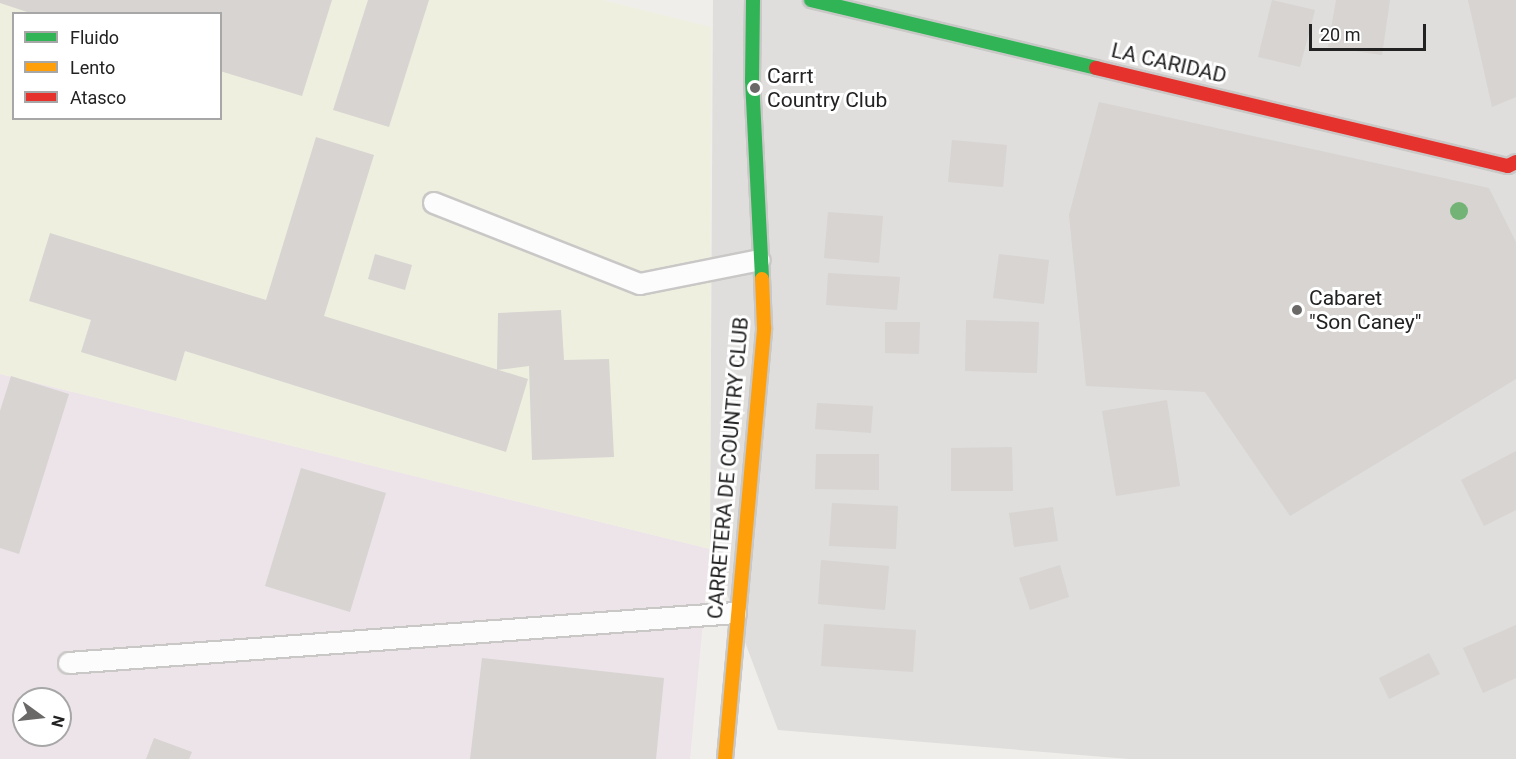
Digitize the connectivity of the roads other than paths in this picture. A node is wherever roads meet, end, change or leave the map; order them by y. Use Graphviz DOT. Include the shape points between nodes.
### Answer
graph roads {
  1 [pos="753,0"];
  2 [pos="811,0"];
  3 [pos="1516,162"];
  4 [pos="434,203"];
  5 [pos="760,260"];
  6 [pos="736,613"];
  7 [pos="69,663"];
  8 [pos="725,759"];
  1 -- 5 [label="street, CARRETERA DE COUNTRY CLUB" via="752,80"];
  2 -- 3 [label="street, LA CARIDAD" via="1508,165"];
  4 -- 5 [label="lane" via="640,284"];
  5 -- 6 [label="street, CARRETERA DE COUNTRY CLUB" via="764,328"];
  6 -- 7 [label="lane"];
  6 -- 8 [label="street, CARRETERA DE COUNTRY CLUB"];
}
